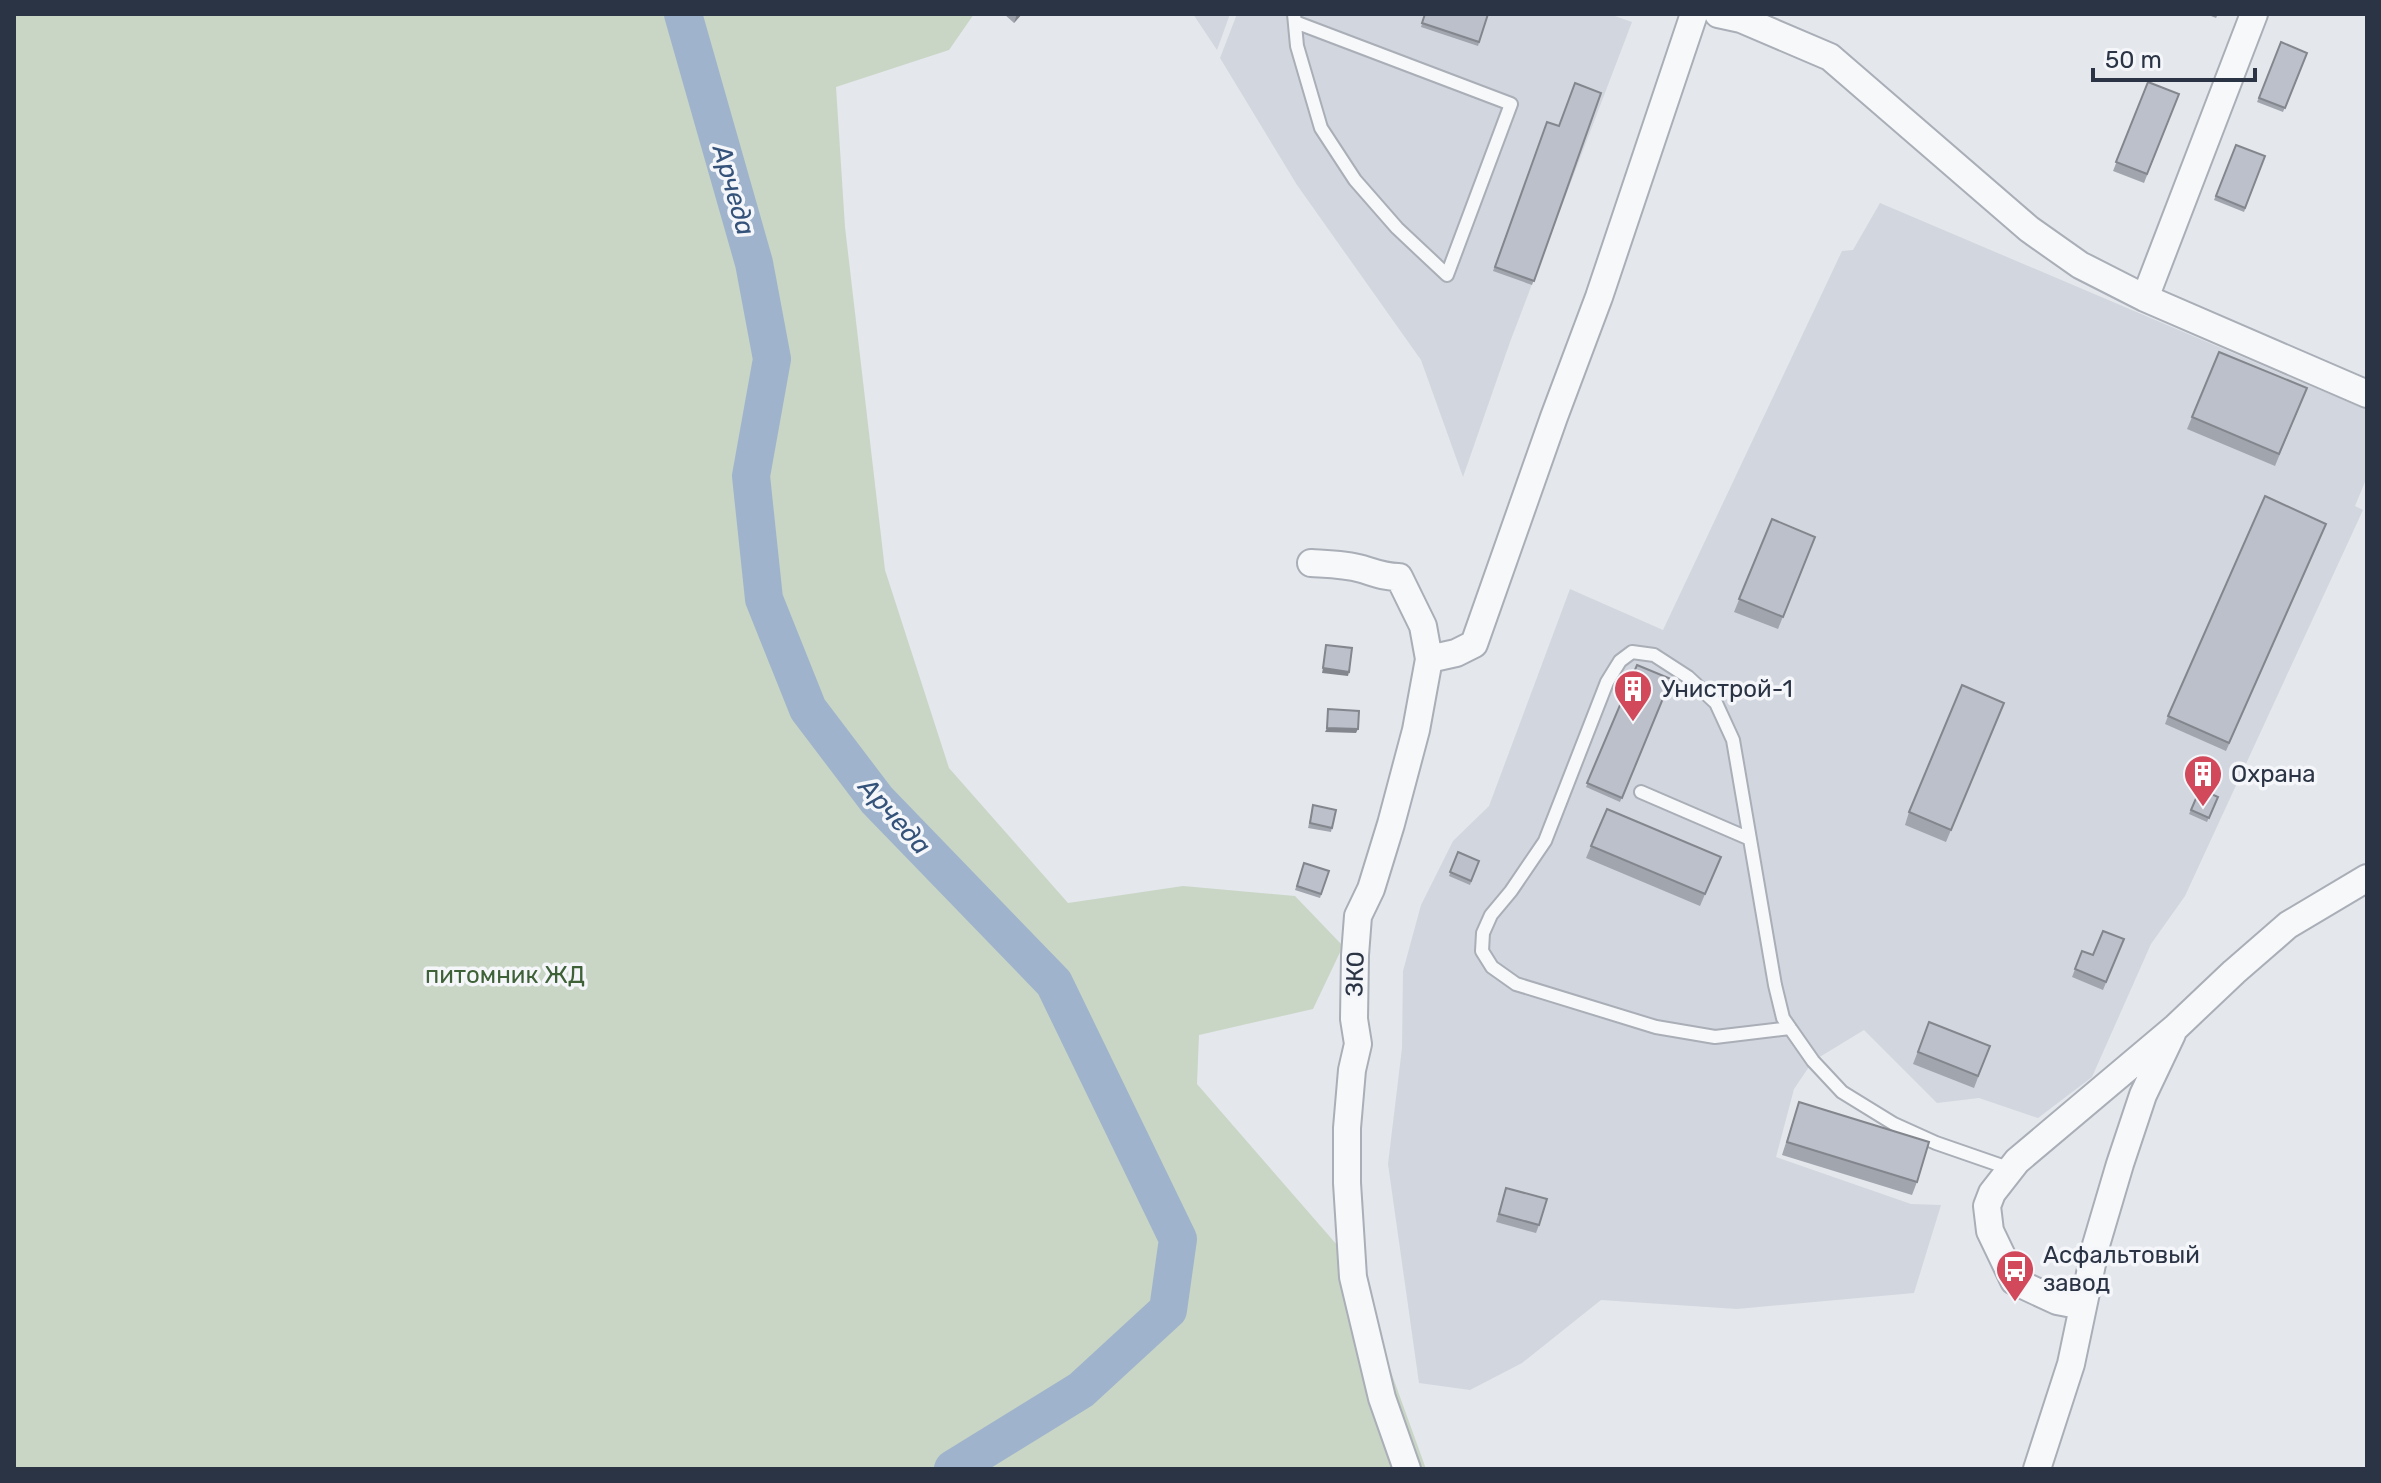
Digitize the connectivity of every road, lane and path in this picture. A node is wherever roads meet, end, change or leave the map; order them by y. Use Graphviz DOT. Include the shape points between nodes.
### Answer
graph roads {
  1 [pos="1694,14"];
  2 [pos="1718,14"];
  3 [pos="2254,14"];
  4 [pos="1294,18"];
  5 [pos="2145,298"];
  6 [pos="2367,394"];
  7 [pos="1311,563"];
  8 [pos="1429,659"];
  9 [pos="1641,792"];
  10 [pos="1750,839"];
  11 [pos="2367,878"];
  12 [pos="2176,1027"];
  13 [pos="1790,1028"];
  14 [pos="2011,1169"];
  15 [pos="2083,1306"];
  16 [pos="1407,1469"];
  17 [pos="2037,1469"];
  1 -- 8 [label="street" via="1474,644"];
  2 -- 5 [label="street" via="1830,57 2029,229 2080,265"];
  3 -- 5 [label="street"];
  4 -- 4 [label="lane" via="1511,104 1447,275 1355,180 1321,128"];
  5 -- 6 [label="street"];
  7 -- 8 [label="street, ЗКО" via="1399,577 1423,626"];
  8 -- 16 [label="street, ЗКО" via="1391,824 1358,916 1358,1044 1347,1128 1353,1277 1382,1398"];
  9 -- 10 [label="lane"];
  10 -- 13 [label="lane" via="1775,985"];
  10 -- 13 [label="lane" via="1733,740 1716,703 1654,655 1632,652 1607,682 1545,841 1491,915 1482,951 1492,967 1516,984 1656,1027 1715,1037"];
  11 -- 12 [label="street" via="2288,925"];
  12 -- 14 [label="street"];
  12 -- 15 [label="street" via="2143,1095 2096,1245"];
  13 -- 14 [label="lane" via="1842,1092 1894,1124"];
  14 -- 15 [label="street" via="1987,1206 1990,1231 2014,1281 2057,1301"];
  15 -- 17 [label="street" via="2071,1364"];
}
